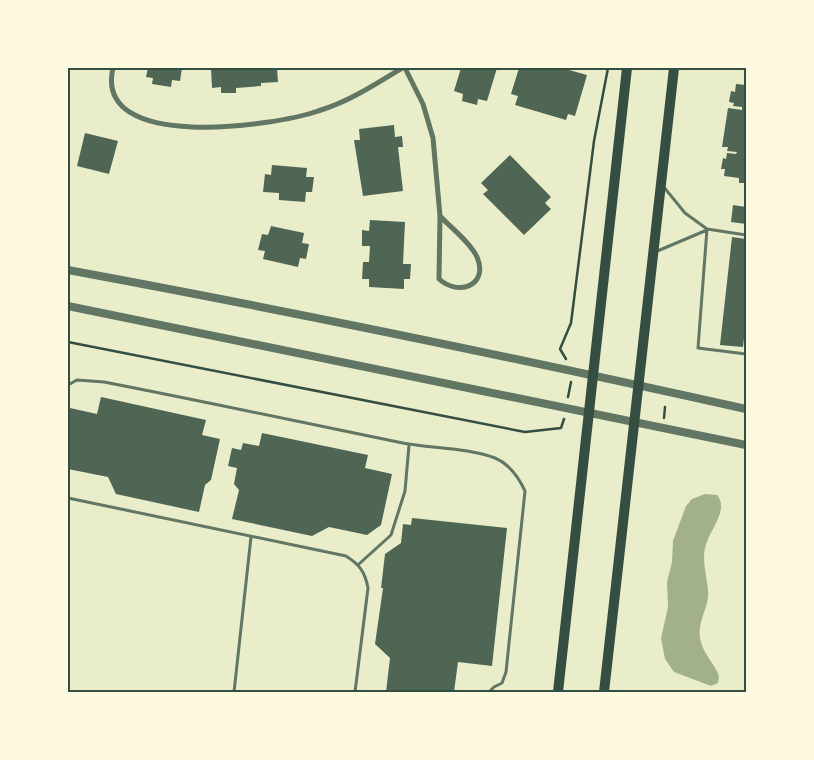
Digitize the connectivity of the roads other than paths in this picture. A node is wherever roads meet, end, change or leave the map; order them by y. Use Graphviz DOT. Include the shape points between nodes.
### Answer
graph roads {
  1 [pos="113,68"];
  2 [pos="404,68"];
  3 [pos="627,68"];
  4 [pos="674,68"];
  5 [pos="660,183"];
  6 [pos="440,216"];
  7 [pos="707,229"];
  8 [pos="746,235"];
  9 [pos="653,254"];
  10 [pos="68,270"];
  11 [pos="68,306"];
  12 [pos="746,354"];
  13 [pos="592,374"];
  14 [pos="68,385"];
  15 [pos="639,385"];
  16 [pos="746,409"];
  17 [pos="589,412"];
  18 [pos="635,422"];
  19 [pos="409,445"];
  20 [pos="746,445"];
  21 [pos="68,498"];
  22 [pos="251,536"];
  23 [pos="359,564"];
  24 [pos="234,692"];
  25 [pos="355,692"];
  26 [pos="489,692"];
  27 [pos="558,692"];
  28 [pos="604,692"];
  1 -- 2 [label="street" via="112,90 129,113 144,120 190,127 233,128 278,122 319,111"];
  2 -- 6 [label="street" via="423,104 433,138"];
  3 -- 13 [label="main road"];
  4 -- 5 [label="main road"];
  5 -- 7 [label="lane" via="685,213"];
  5 -- 9 [label="main road"];
  6 -- 6 [label="street" via="439,279 446,285 461,289 476,279 480,270 477,256"];
  7 -- 8 [label="lane"];
  7 -- 9 [label="lane"];
  7 -- 12 [label="lane" via="698,348"];
  9 -- 15 [label="main road"];
  10 -- 13 [label="street"];
  11 -- 17 [label="street"];
  13 -- 15 [label="street"];
  13 -- 17 [label="main road"];
  14 -- 19 [label="lane" via="77,380 104,382"];
  15 -- 16 [label="street"];
  15 -- 18 [label="main road"];
  17 -- 18 [label="street"];
  17 -- 27 [label="main road"];
  18 -- 20 [label="street"];
  18 -- 28 [label="main road"];
  19 -- 23 [label="lane" via="405,491 391,535"];
  19 -- 26 [label="lane" via="497,459 509,468 525,491 506,672 502,683"];
  21 -- 22 [label="lane"];
  22 -- 23 [label="lane" via="346,556"];
  22 -- 24 [label="lane"];
  23 -- 25 [label="lane" via="368,588"];
}
